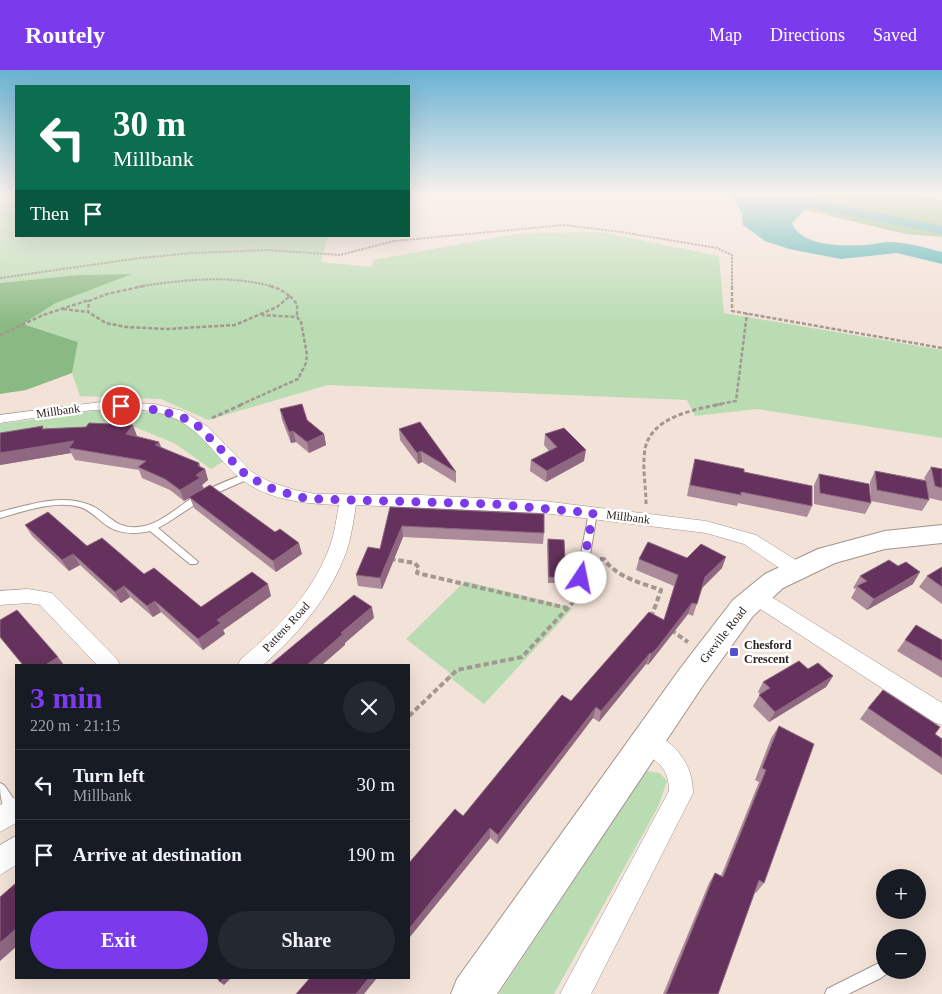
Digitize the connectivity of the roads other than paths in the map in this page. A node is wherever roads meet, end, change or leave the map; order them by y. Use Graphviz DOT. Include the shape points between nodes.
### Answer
graph roads {
  1 [pos="0,419"];
  2 [pos="248,476"];
  3 [pos="349,500"];
  4 [pos="593,513"];
  5 [pos="0,515"];
  6 [pos="151,527"];
  7 [pos="942,534"];
  8 [pos="193,562"];
  9 [pos="795,569"];
  10 [pos="581,578"];
  11 [pos="756,596"];
  12 [pos="0,598"];
  13 [pos="109,664"];
  14 [pos="249,664"];
  15 [pos="942,716"];
  16 [pos="648,741"];
  17 [pos="0,789"];
  18 [pos="10,814"];
  19 [pos="15,850"];
  20 [pos="0,862"];
  21 [pos="876,973"];
  22 [pos="472,994"];
  23 [pos="575,994"];
  24 [pos="832,994"];
  1 -- 2 [label="street, Millbank" via="98,406 130,406 170,413 197,425"];
  2 -- 3 [label="street, Millbank" via="298,497"];
  2 -- 6 [label="lane" via="202,496"];
  3 -- 4 [label="street, Millbank" via="502,505"];
  3 -- 14 [label="street, Pattens Road" via="339,547 325,578 276,641"];
  4 -- 9 [label="street, Millbank" via="734,533 756,542"];
  4 -- 10 [label="lane"];
  5 -- 6 [label="lane" via="67,502 90,508 120,529"];
  6 -- 8 [label="lane"];
  7 -- 9 [label="street, Greville Road" via="913,535 867,544"];
  9 -- 11 [label="street, Greville Road"];
  11 -- 15 [label="street"];
  11 -- 16 [label="street, Greville Road" via="733,619"];
  12 -- 13 [label="street" via="45,598"];
  16 -- 22 [label="street, Greville Road"];
  16 -- 23 [label="street" via="662,751 679,771 681,793"];
  17 -- 18 [label="lane"];
  19 -- 20 [label="street"];
  21 -- 24 [label="lane"];
}
